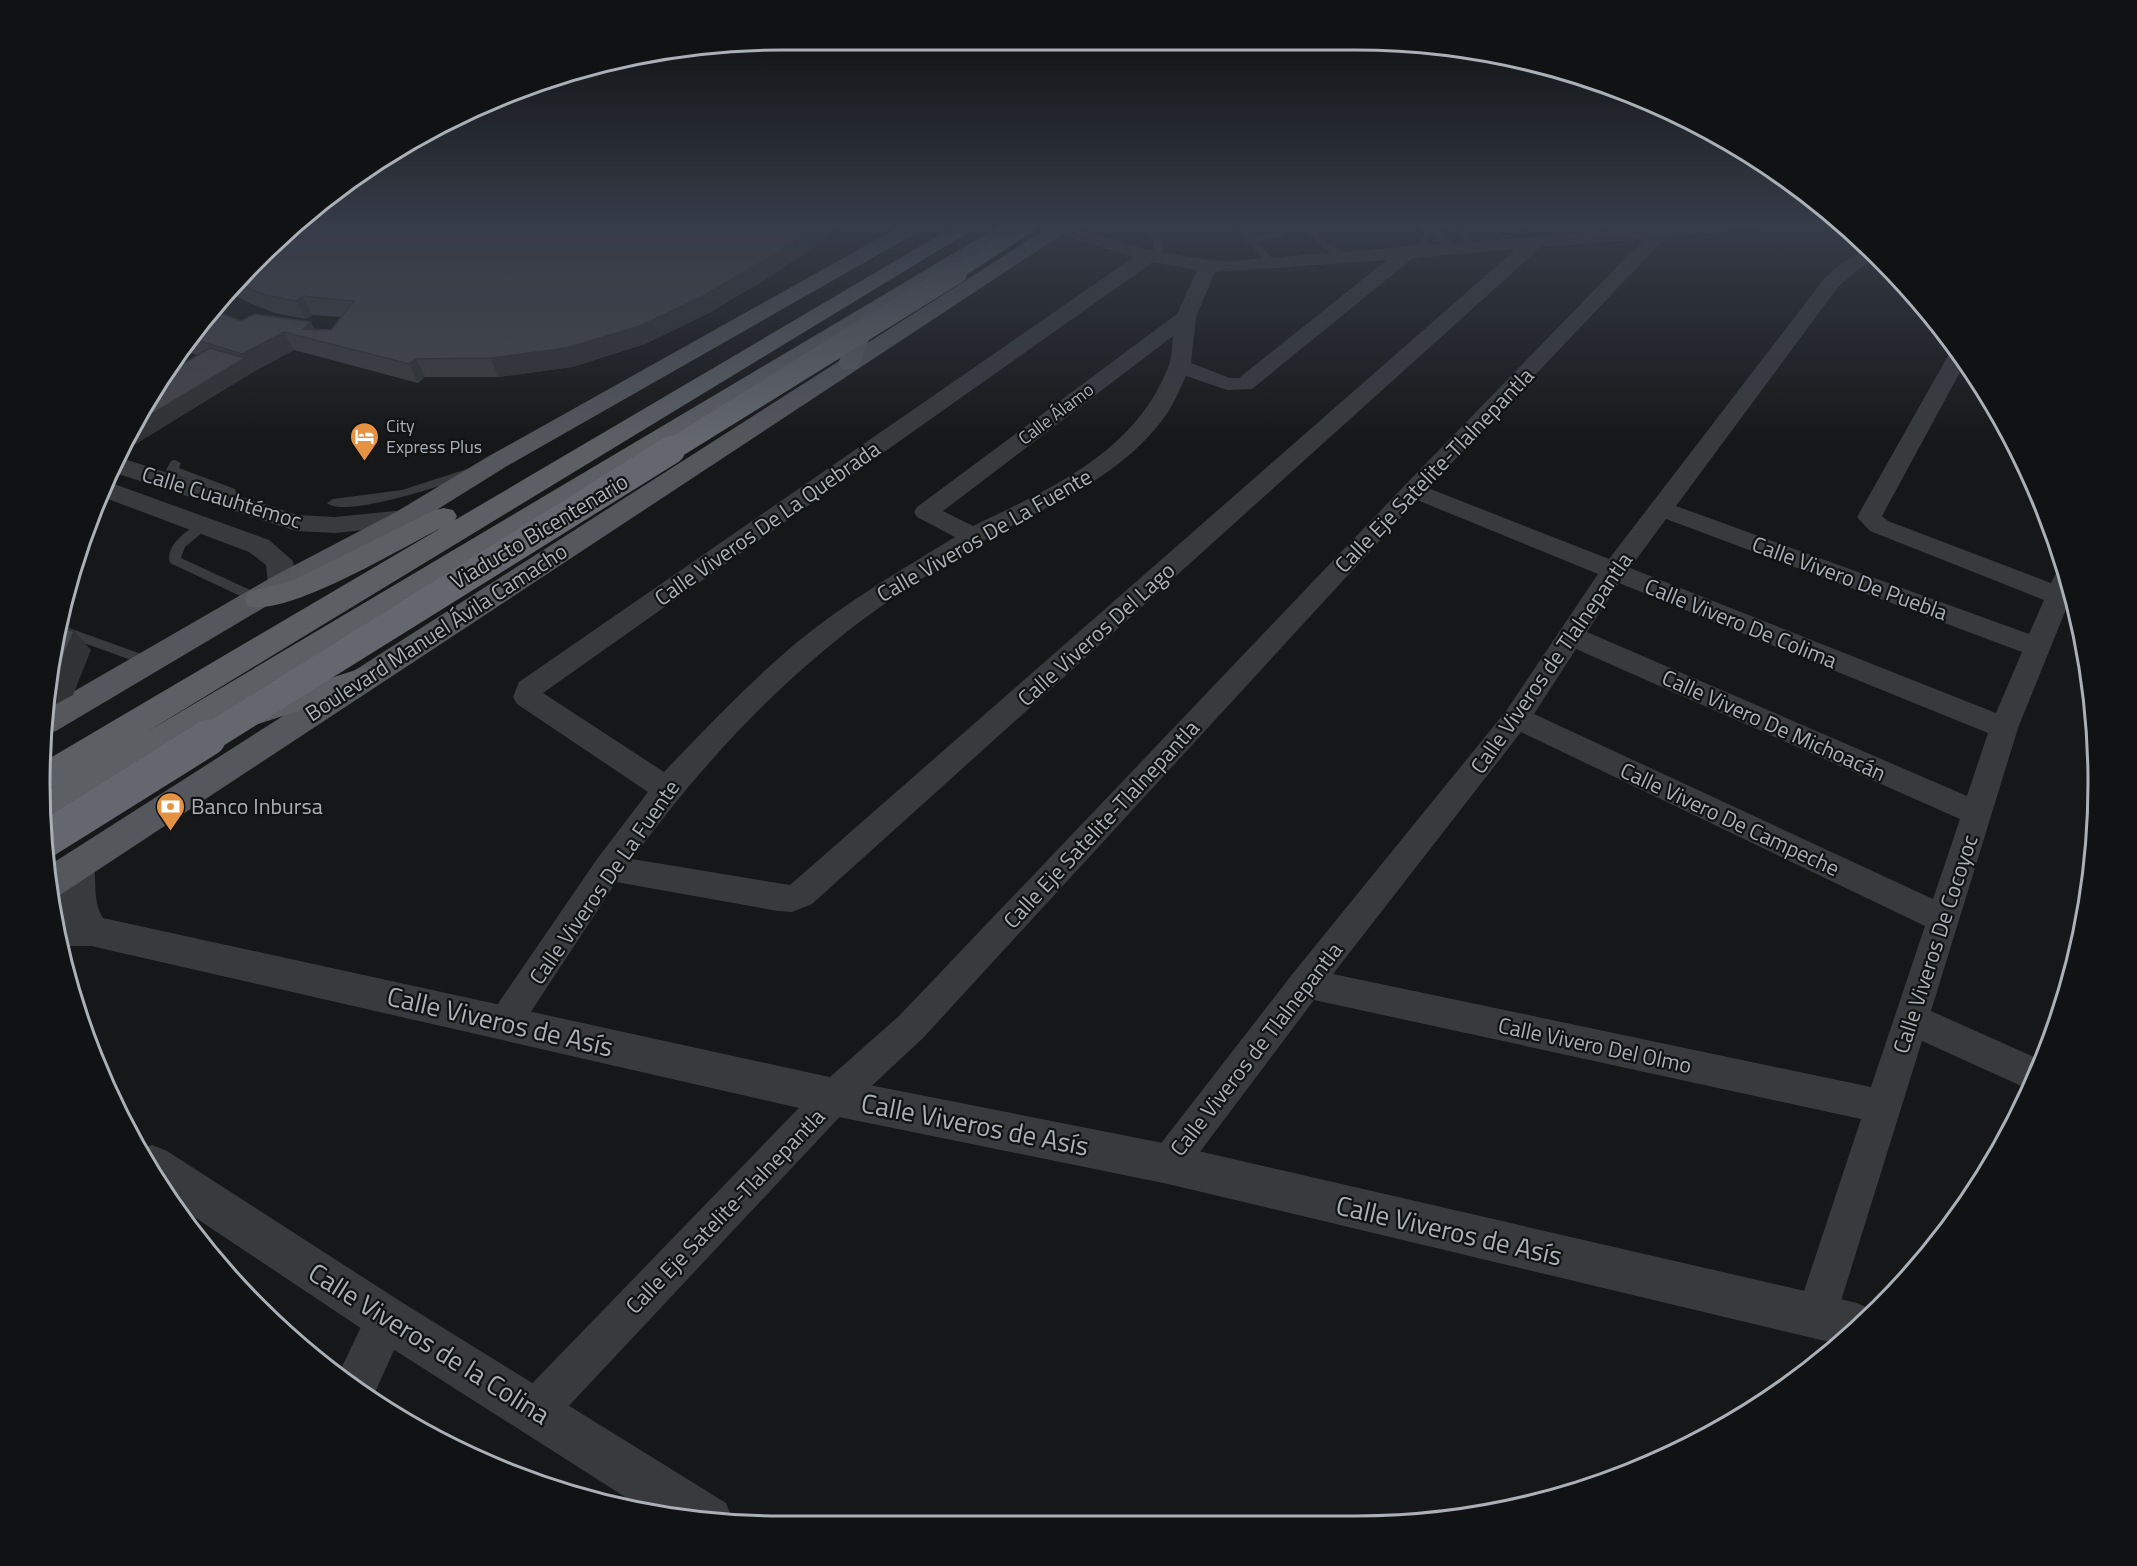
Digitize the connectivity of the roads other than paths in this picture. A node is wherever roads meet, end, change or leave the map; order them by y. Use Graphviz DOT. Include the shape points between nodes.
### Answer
graph roads {
  1 [pos="788,297"];
  2 [pos="849,297"];
  3 [pos="895,297"];
  4 [pos="937,297"];
  5 [pos="949,297"];
  6 [pos="1096,297"];
  7 [pos="1195,297"];
  8 [pos="1356,297"];
  9 [pos="1474,297"];
  10 [pos="1598,297"];
  11 [pos="1820,297"];
  12 [pos="867,314"];
  13 [pos="1186,317"];
  14 [pos="1955,362"];
  15 [pos="850,364"];
  16 [pos="1180,366"];
  17 [pos="498,461"];
  18 [pos="175,463"];
  19 [pos="570,463"];
  20 [pos="122,466"];
  21 [pos="1413,490"];
  22 [pos="110,491"];
  23 [pos="234,503"];
  24 [pos="333,504"];
  25 [pos="1662,509"];
  26 [pos="405,518"];
  27 [pos="204,526"];
  28 [pos="973,536"];
  29 [pos="1613,572"];
  30 [pos="282,584"];
  31 [pos="2061,585"];
  32 [pos="2062,589"];
  33 [pos="258,599"];
  34 [pos="66,631"];
  35 [pos="1571,636"];
  36 [pos="2039,648"];
  37 [pos="150,662"];
  38 [pos="365,678"];
  39 [pos="1516,718"];
  40 [pos="53,719"];
  41 [pos="2004,728"];
  42 [pos="140,751"];
  43 [pos="50,774"];
  44 [pos="667,789"];
  45 [pos="50,804"];
  46 [pos="1976,813"];
  47 [pos="52,836"];
  48 [pos="78,865"];
  49 [pos="608,868"];
  50 [pos="56,879"];
  51 [pos="1943,919"];
  52 [pos="75,931"];
  53 [pos="1306,983"];
  54 [pos="1911,1019"];
  55 [pos="505,1022"];
  56 [pos="2028,1072"];
  57 [pos="834,1097"];
  58 [pos="1883,1107"];
  59 [pos="1168,1164"];
  60 [pos="161,1171"];
  61 [pos="1816,1318"];
  62 [pos="387,1319"];
  63 [pos="1849,1324"];
  64 [pos="358,1381"];
  65 [pos="535,1411"];
  66 [pos="691,1510"];
  1 -- 17 [label="main road"];
  2 -- 19 [label="highway"];
  3 -- 12 [label="highway, Boulevard Manuel Ávila Camacho"];
  4 -- 47 [label="highway, Viaducto Bicentenario, bridge"];
  5 -- 15 [label="main road, Boulevard Manuel Ávila Camacho"];
  6 -- 44 [label="street, Calle Viveros De La Quebrada" via="529,689 527,697"];
  7 -- 13 [label="street, Calle Viveros De La Fuente"];
  8 -- 16 [label="street" via="1244,384 1227,384"];
  9 -- 49 [label="street, Calle Viveros Del Lago" via="801,894 792,899 778,898"];
  10 -- 21 [label="street, Calle Eje Satelite-Tlalnepantla"];
  11 -- 25 [label="street, Calle Viveros de Tlalnepantla"];
  12 -- 15 [label="highway"];
  12 -- 42 [label="highway, Boulevard Manuel Ávila Camacho"];
  13 -- 16 [label="street, Calle Viveros De La Fuente"];
  13 -- 28 [label="street, Calle Álamo" via="926,512"];
  14 -- 31 [label="street" via="1869,517 1879,526"];
  15 -- 38 [label="main road, Boulevard Manuel Ávila Camacho"];
  16 -- 28 [label="street, Calle Viveros De La Fuente" via="1158,410 1119,452 1068,489"];
  17 -- 24 [label="lane" via="395,497"];
  17 -- 26 [label="main road"];
  18 -- 23 [label="lane" via="172,470 231,492"];
  19 -- 33 [label="highway" via="523,476 300,588"];
  19 -- 43 [label="highway"];
  20 -- 23 [label="street, Calle Cuauhtémoc"];
  21 -- 29 [label="street, Calle Vivero De Colima"];
  21 -- 57 [label="street, Calle Eje Satelite-Tlalnepantla" via="911,1027"];
  22 -- 27 [label="street, Calle Cuauhtémoc"];
  23 -- 26 [label="street, Calle Cuauhtémoc" via="296,524"];
  25 -- 29 [label="street, Calle Viveros de Tlalnepantla"];
  25 -- 36 [label="street, Calle Vivero De Puebla"];
  26 -- 30 [label="main road"];
  27 -- 30 [label="street, Calle Cuauhtémoc" via="270,553 279,561"];
  27 -- 33 [label="lane" via="181,544 174,552 174,560"];
  28 -- 44 [label="street, Calle Viveros De La Fuente" via="867,604 799,656 728,723"];
  29 -- 35 [label="street, Calle Viveros de Tlalnepantla"];
  29 -- 41 [label="street, Calle Vivero De Colima"];
  30 -- 33 [label="main road"];
  32 -- 36 [label="street, Calle Viveros De Cocoyoc"];
  33 -- 37 [label="main road"];
  34 -- 37 [label="lane"];
  35 -- 39 [label="street, Calle Viveros de Tlalnepantla"];
  35 -- 46 [label="street, Calle Vivero De Michoacán"];
  36 -- 41 [label="street, Calle Viveros De Cocoyoc"];
  37 -- 40 [label="main road"];
  38 -- 42 [label="highway"];
  38 -- 48 [label="main road, Boulevard Manuel Ávila Camacho"];
  39 -- 51 [label="street, Calle Vivero De Campeche"];
  39 -- 53 [label="street, Calle Viveros de Tlalnepantla"];
  41 -- 46 [label="street, Calle Viveros De Cocoyoc"];
  42 -- 45 [label="highway, Boulevard Manuel Ávila Camacho"];
  44 -- 49 [label="street, Calle Viveros De La Fuente"];
  46 -- 51 [label="street, Calle Viveros De Cocoyoc"];
  48 -- 50 [label="main road, Boulevard Manuel Ávila Camacho"];
  48 -- 52 [label="street, Calle Viveros de Asís"];
  49 -- 55 [label="street, Calle Viveros De La Fuente"];
  51 -- 54 [label="street, Calle Viveros De Cocoyoc"];
  52 -- 55 [label="street, Calle Viveros de Asís"];
  53 -- 58 [label="street, Calle Vivero Del Olmo"];
  53 -- 59 [label="street, Calle Viveros de Tlalnepantla"];
  54 -- 56 [label="street"];
  54 -- 58 [label="street, Calle Viveros De Cocoyoc"];
  55 -- 57 [label="street, Calle Viveros de Asís"];
  57 -- 59 [label="street, Calle Viveros de Asís"];
  57 -- 65 [label="street, Calle Eje Satelite-Tlalnepantla"];
  58 -- 61 [label="street, Calle Viveros De Cocoyoc"];
  59 -- 61 [label="street, Calle Viveros de Asís"];
  60 -- 62 [label="street, Calle Viveros de la Colina"];
  61 -- 63 [label="street, Calle Viveros de Asís"];
  62 -- 64 [label="street"];
  62 -- 65 [label="street, Calle Viveros de la Colina"];
  65 -- 66 [label="street, Calle Viveros de la Colina"];
}
